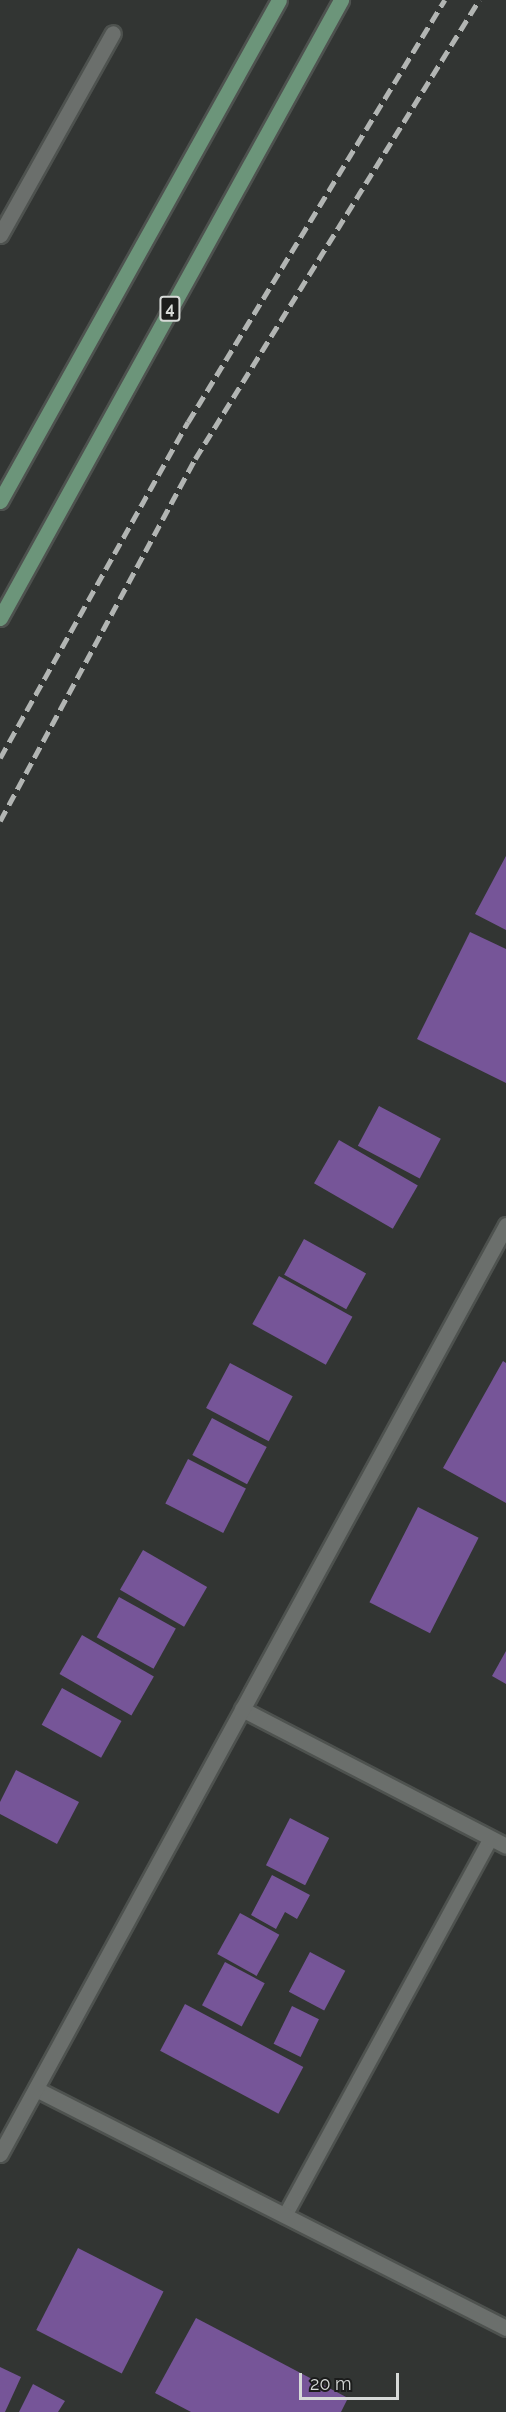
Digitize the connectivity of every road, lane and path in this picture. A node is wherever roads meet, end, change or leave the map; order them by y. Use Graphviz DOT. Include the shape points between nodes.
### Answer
graph roads {
  1 [pos="279,0"];
  2 [pos="341,0"];
  3 [pos="113,33"];
  4 [pos="0,235"];
  5 [pos="0,501"];
  6 [pos="0,618"];
  7 [pos="506,1225"];
  8 [pos="242,1709"];
  9 [pos="491,1838"];
  10 [pos="506,1846"];
  11 [pos="36,2089"];
  12 [pos="0,2154"];
  13 [pos="285,2216"];
  14 [pos="506,2328"];
  1 -- 5 [label="main road"];
  2 -- 6 [label="main road, 4"];
  3 -- 4 [label="street"];
  7 -- 8 [label="street"];
  8 -- 9 [label="street"];
  8 -- 11 [label="street"];
  9 -- 10 [label="street"];
  9 -- 13 [label="lane"];
  11 -- 12 [label="street"];
  11 -- 13 [label="street"];
  13 -- 14 [label="street"];
}
